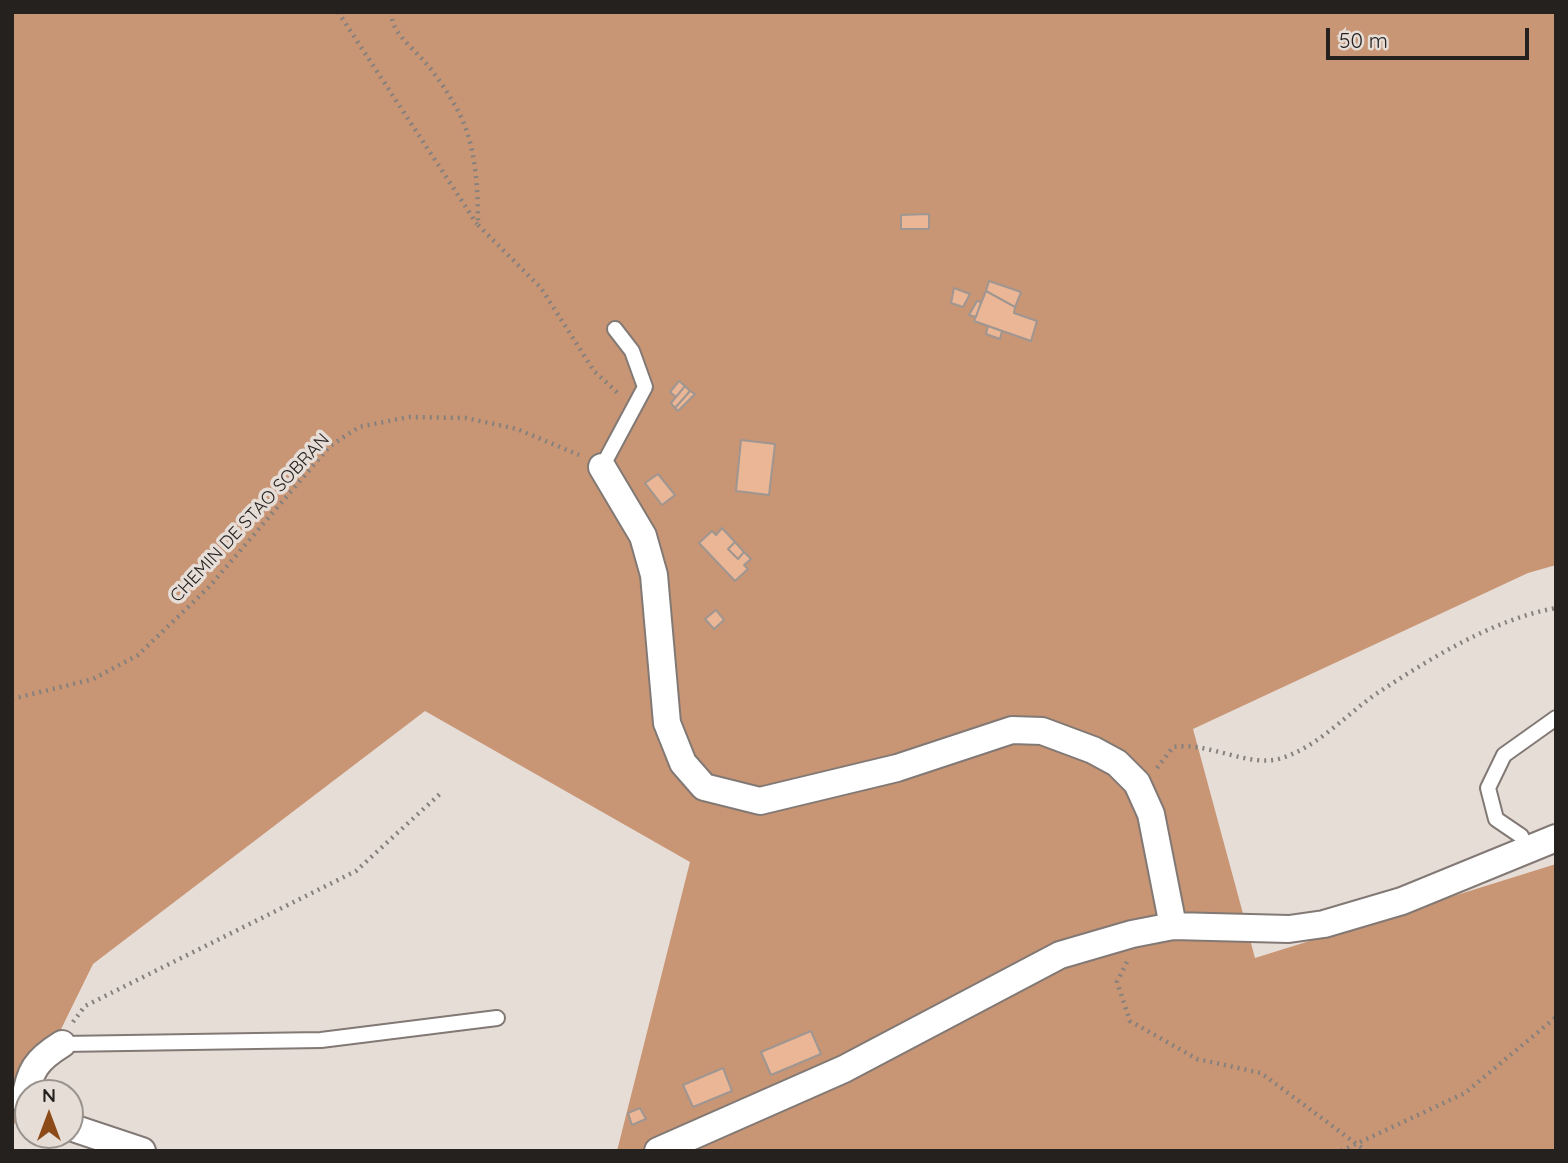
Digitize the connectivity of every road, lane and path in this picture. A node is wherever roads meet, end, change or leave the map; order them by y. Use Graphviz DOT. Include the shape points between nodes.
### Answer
graph roads {
  1 [pos="338,12"];
  2 [pos="391,12"];
  3 [pos="478,225"];
  4 [pos="615,329"];
  5 [pos="634,408"];
  6 [pos="601,467"];
  7 [pos="1556,607"];
  8 [pos="12,699"];
  9 [pos="1556,718"];
  10 [pos="1137,783"];
  11 [pos="442,792"];
  12 [pos="1556,838"];
  13 [pos="1527,849"];
  14 [pos="1173,926"];
  15 [pos="1132,934"];
  16 [pos="1556,1017"];
  17 [pos="497,1018"];
  18 [pos="62,1044"];
  19 [pos="28,1079"];
  20 [pos="84,1132"];
  21 [pos="1353,1144"];
  22 [pos="142,1151"];
  23 [pos="658,1151"];
  24 [pos="1340,1151"];
  25 [pos="1366,1151"];
  1 -- 3 [label="path"];
  2 -- 3 [label="path" via="395,30 425,62 457,109 468,135"];
  3 -- 5 [label="path" via="541,288 594,371"];
  4 -- 5 [label="lane" via="632,351 645,387"];
  5 -- 6 [label="lane"];
  6 -- 8 [label="path, CHEMIN DE STAO SOBRAN" via="517,429 466,418 409,417 359,427 330,446 209,587 138,655 93,679"];
  6 -- 10 [label="street" via="643,536 654,575 667,723 684,763 704,787 760,801 897,768 1012,730 1042,731 1093,750 1117,763"];
  7 -- 10 [label="path" via="1526,613 1453,649 1377,693 1323,738 1280,759 1228,756 1188,744 1173,747 1155,770"];
  9 -- 13 [label="lane" via="1504,755 1488,788 1496,819 1521,836"];
  10 -- 14 [label="street" via="1151,814"];
  11 -- 18 [label="path" via="356,871 85,1006"];
  12 -- 13 [label="street"];
  13 -- 14 [label="street" via="1402,901 1324,924 1289,929"];
  14 -- 15 [label="street"];
  15 -- 21 [label="path" via="1132,951 1117,982 1130,1021 1197,1059 1261,1073"];
  15 -- 23 [label="street" via="1060,955 844,1069"];
  16 -- 21 [label="path" via="1465,1093"];
  17 -- 18 [label="lane" via="321,1040"];
  18 -- 19 [label="street" via="44,1055"];
  20 -- 22 [label="street"];
  21 -- 24 [label="path"];
  21 -- 25 [label="path"];
}
